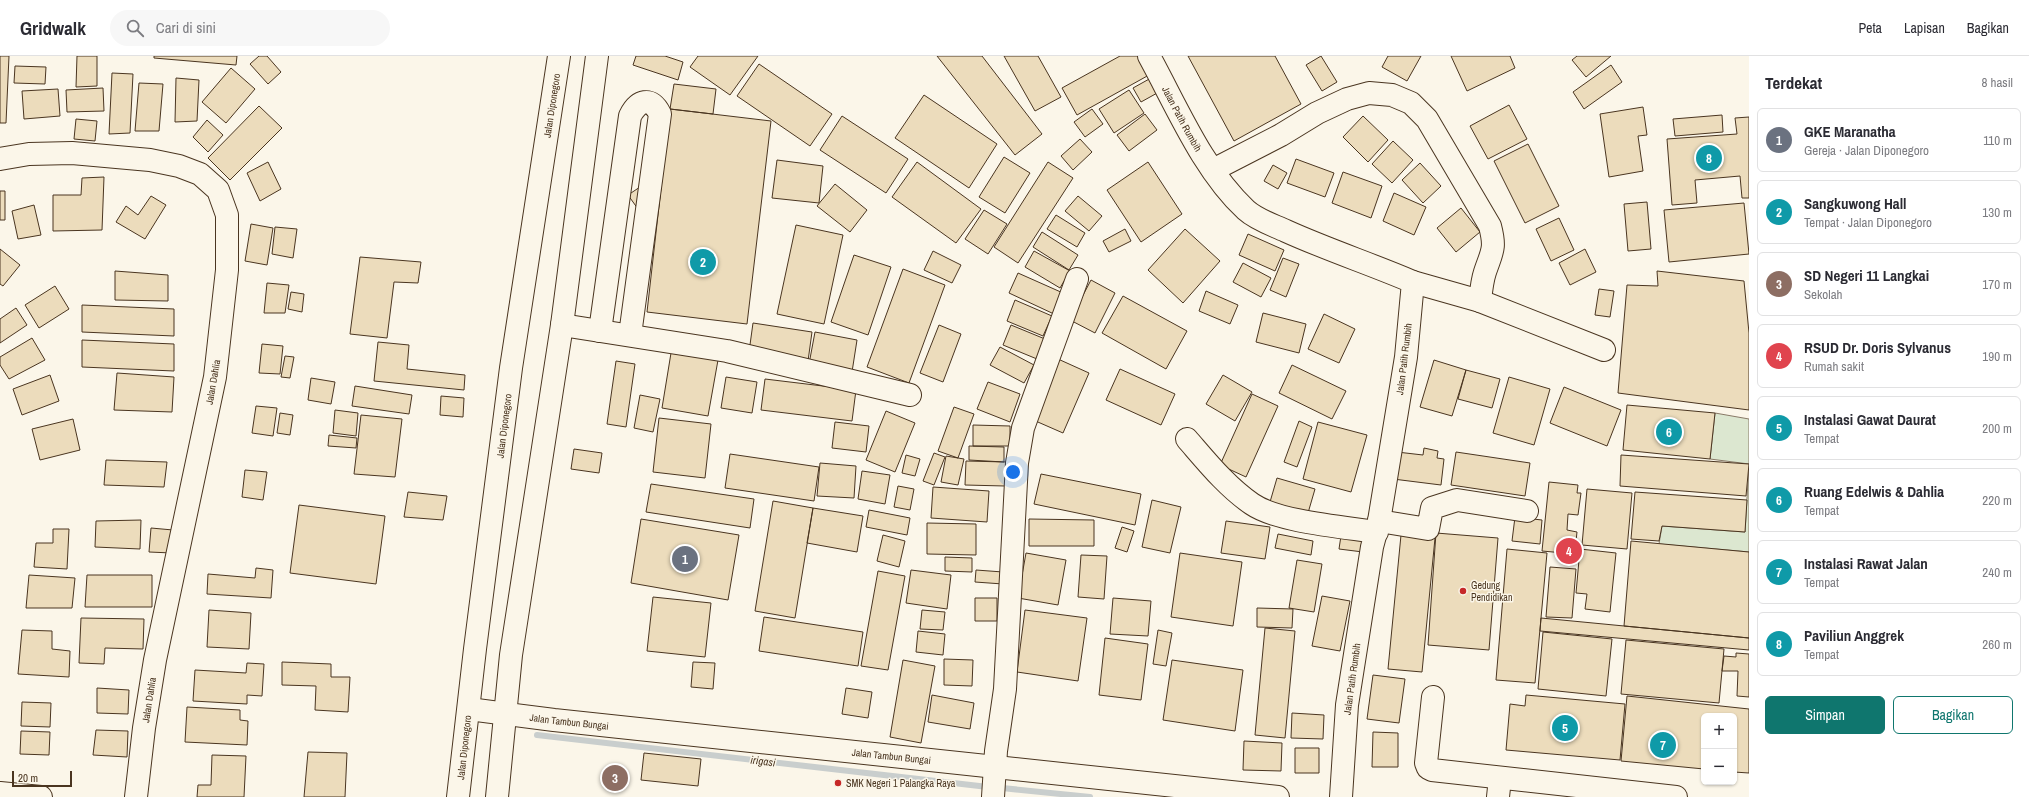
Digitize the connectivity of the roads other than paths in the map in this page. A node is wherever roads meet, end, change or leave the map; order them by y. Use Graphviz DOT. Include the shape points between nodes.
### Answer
graph roads {
  1 [pos="560,56"];
  2 [pos="597,56"];
  3 [pos="1149,56"];
  4 [pos="0,159"];
  5 [pos="1213,170"];
  6 [pos="1077,279"];
  7 [pos="1414,282"];
  8 [pos="1480,301"];
  9 [pos="562,325"];
  10 [pos="600,331"];
  11 [pos="630,335"];
  12 [pos="1604,350"];
  13 [pos="910,394"];
  14 [pos="1187,439"];
  15 [pos="1527,511"];
  16 [pos="1378,527"];
  17 [pos="1433,697"];
  18 [pos="469,708"];
  19 [pos="505,713"];
  20 [pos="995,766"];
  21 [pos="1499,788"];
  22 [pos="0,793"];
  23 [pos="1220,794"];
  24 [pos="41,797"];
  25 [pos="136,797"];
  26 [pos="458,797"];
  27 [pos="497,797"];
  28 [pos="993,797"];
  29 [pos="1278,797"];
  30 [pos="1340,797"];
  31 [pos="1676,797"];
  1 -- 18 [label="street, Jalan Diponegoro" via="511,368"];
  2 -- 9 [label="street"];
  3 -- 5 [label="street, Jalan Patih Rumbih"];
  4 -- 25 [label="street, Jalan Dahlia" via="30,154 72,153 150,160 179,166 200,174 218,190 227,215 227,270 215,377 155,660"];
  5 -- 7 [label="street, Jalan Patih Rumbih" via="1247,211 1324,248"];
  5 -- 8 [label="street" via="1347,99 1369,92 1392,95 1411,103 1427,119 1490,226 1494,242 1492,257 1484,273"];
  6 -- 20 [label="street" via="1023,428 1017,470 1004,689"];
  7 -- 8 [label="street"];
  7 -- 16 [label="street, Jalan Patih Rumbih" via="1406,357"];
  8 -- 12 [label="street"];
  9 -- 10 [label="street"];
  9 -- 19 [label="street" via="511,654"];
  10 -- 11 [label="street"];
  10 -- 11 [label="street" via="630,116 635,107 642,102 656,107 660,114"];
  11 -- 13 [label="street" via="727,351"];
  14 -- 16 [label="street" via="1226,482 1253,505 1284,518"];
  15 -- 16 [label="street" via="1457,500 1432,508 1428,529"];
  16 -- 30 [label="street, Jalan Patih Rumbih" via="1372,547 1346,705"];
  17 -- 21 [label="street" via="1426,763 1428,768"];
  18 -- 19 [label="street, Jalan Tambun Bungai"];
  18 -- 26 [label="street, Jalan Diponegoro"];
  19 -- 20 [label="street, Jalan Tambun Bungai"];
  19 -- 27 [label="street"];
  20 -- 23 [label="street, Jalan Tambun Bungai"];
  20 -- 28 [label="street"];
  21 -- 31 [label="street"];
  22 -- 24 [label="street"];
  23 -- 29 [label="street, Jalan Tambun Bungai"];
}
